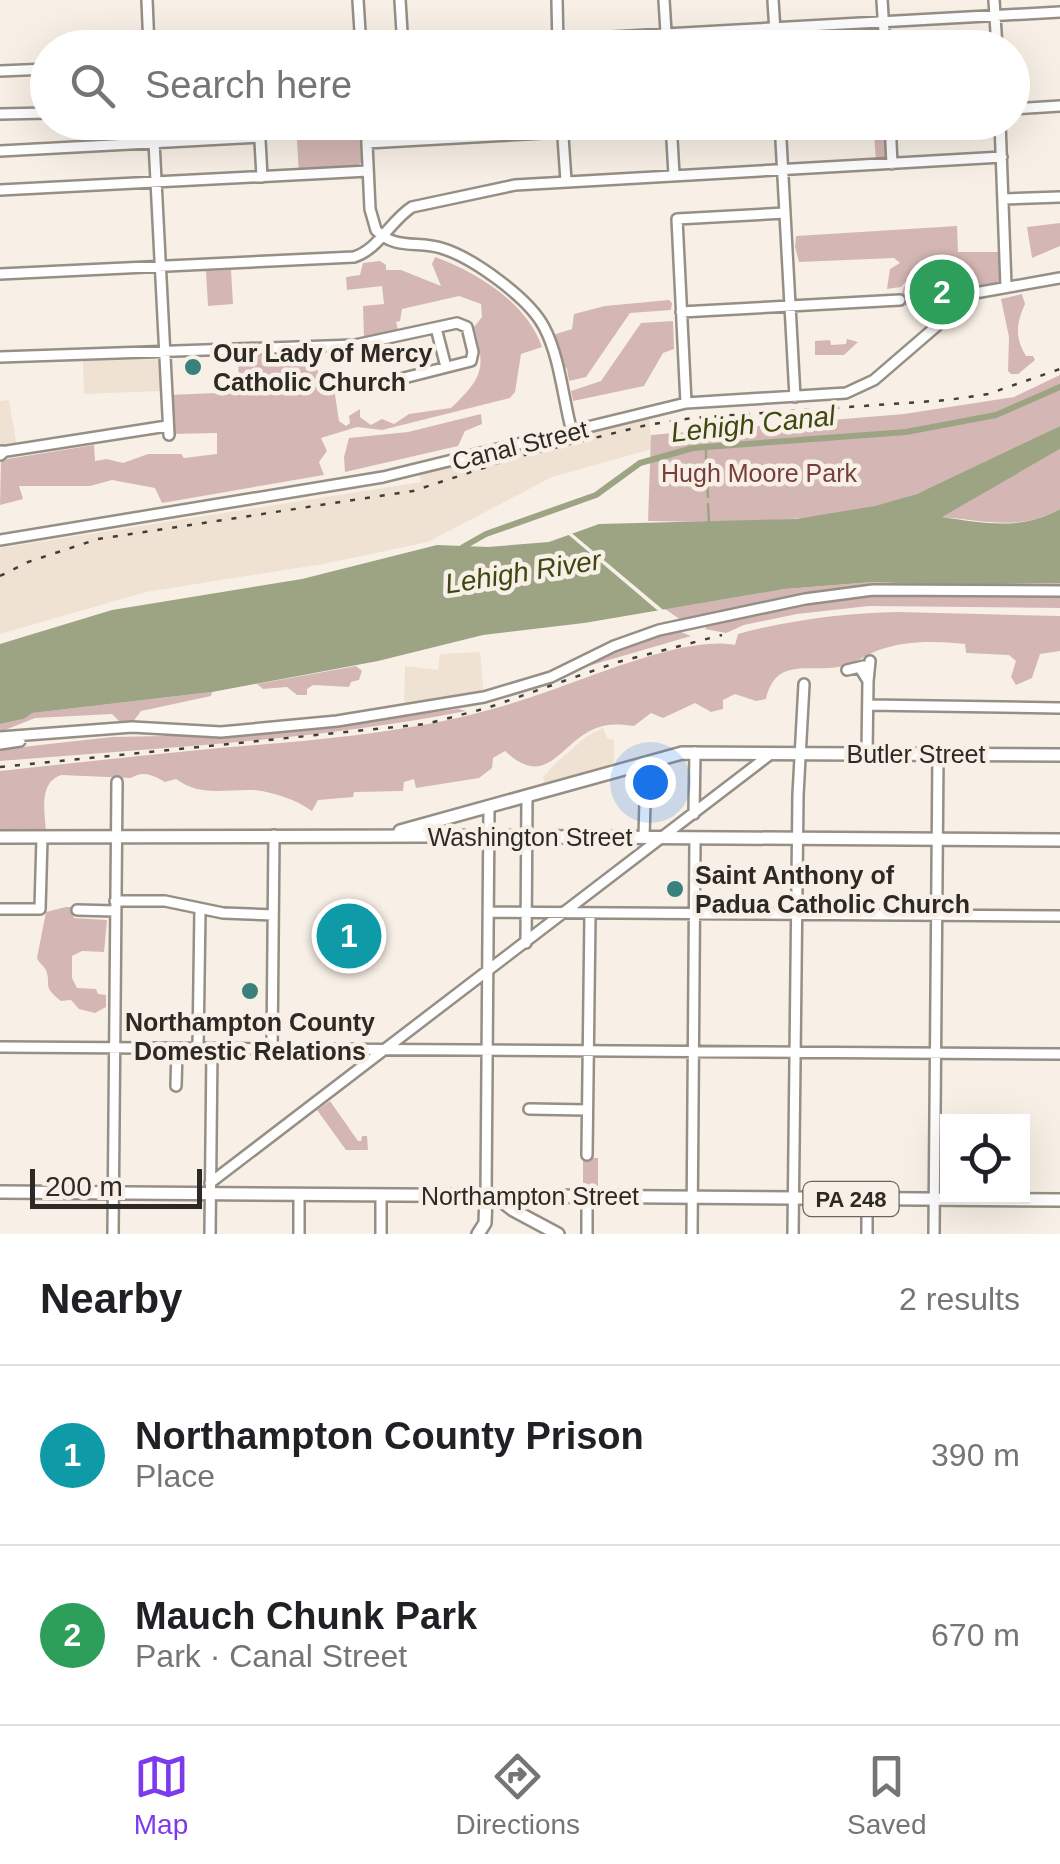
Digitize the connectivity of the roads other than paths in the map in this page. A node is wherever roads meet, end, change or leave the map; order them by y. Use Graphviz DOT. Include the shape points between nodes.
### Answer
graph roads {
  1 [pos="148,0"];
  2 [pos="358,0"];
  3 [pos="400,0"];
  4 [pos="556,0"];
  5 [pos="664,0"];
  6 [pos="773,0"];
  7 [pos="882,0"];
  8 [pos="994,0"];
  9 [pos="1060,12"];
  10 [pos="994,16"];
  11 [pos="884,21"];
  12 [pos="775,28"];
  13 [pos="149,30"];
  14 [pos="360,30"];
  15 [pos="402,30"];
  16 [pos="557,30"];
  17 [pos="666,30"];
  18 [pos="739,30"];
  19 [pos="884,30"];
  20 [pos="995,30"];
  21 [pos="30,69"];
  22 [pos="0,71"];
  23 [pos="1060,106"];
  24 [pos="1030,107"];
  25 [pos="30,113"];
  26 [pos="0,114"];
  27 [pos="154,140"];
  28 [pos="228,140"];
  29 [pos="260,140"];
  30 [pos="367,140"];
  31 [pos="404,140"];
  32 [pos="563,140"];
  33 [pos="672,140"];
  34 [pos="781,140"];
  35 [pos="891,140"];
  36 [pos="1001,140"];
  37 [pos="367,143"];
  38 [pos="154,144"];
  39 [pos="0,151"];
  40 [pos="1002,157"];
  41 [pos="892,164"];
  42 [pos="783,169"];
  43 [pos="368,171"];
  44 [pos="674,174"];
  45 [pos="262,177"];
  46 [pos="566,181"];
  47 [pos="156,184"];
  48 [pos="0,190"];
  49 [pos="1060,197"];
  50 [pos="1004,200"];
  51 [pos="785,213"];
  52 [pos="382,236"];
  53 [pos="160,269"];
  54 [pos="0,274"];
  55 [pos="1060,278"];
  56 [pos="1006,286"];
  57 [pos="900,300"];
  58 [pos="790,305"];
  59 [pos="682,312"];
  60 [pos="436,328"];
  61 [pos="164,351"];
  62 [pos="0,357"];
  63 [pos="446,368"];
  64 [pos="384,383"];
  65 [pos="795,397"];
  66 [pos="686,403"];
  67 [pos="572,432"];
  68 [pos="1,453"];
  69 [pos="0,540"];
  70 [pos="1060,590"];
  71 [pos="860,668"];
  72 [pos="847,670"];
  73 [pos="868,680"];
  74 [pos="804,684"];
  75 [pos="868,704"];
  76 [pos="1060,708"];
  77 [pos="0,741"];
  78 [pos="696,752"];
  79 [pos="772,753"];
  80 [pos="801,754"];
  81 [pos="866,754"];
  82 [pos="938,754"];
  83 [pos="1060,755"];
  84 [pos="646,763"];
  85 [pos="116,782"];
  86 [pos="527,796"];
  87 [pos="489,807"];
  88 [pos="694,814"];
  89 [pos="428,829"];
  90 [pos="274,836"];
  91 [pos="489,836"];
  92 [pos="526,836"];
  93 [pos="0,837"];
  94 [pos="42,838"];
  95 [pos="644,838"];
  96 [pos="664,838"];
  97 [pos="695,838"];
  98 [pos="116,839"];
  99 [pos="797,839"];
  100 [pos="937,840"];
  101 [pos="1060,840"];
  102 [pos="116,906"];
  103 [pos="0,908"];
  104 [pos="200,909"];
  105 [pos="77,910"];
  106 [pos="488,912"];
  107 [pos="526,913"];
  108 [pos="566,913"];
  109 [pos="590,914"];
  110 [pos="694,914"];
  111 [pos="796,914"];
  112 [pos="273,915"];
  113 [pos="936,915"];
  114 [pos="1060,916"];
  115 [pos="526,944"];
  116 [pos="487,974"];
  117 [pos="0,1048"];
  118 [pos="114,1048"];
  119 [pos="177,1049"];
  120 [pos="198,1049"];
  121 [pos="212,1049"];
  122 [pos="272,1050"];
  123 [pos="383,1051"];
  124 [pos="488,1052"];
  125 [pos="588,1052"];
  126 [pos="794,1052"];
  127 [pos="935,1053"];
  128 [pos="693,1054"];
  129 [pos="1060,1054"];
  130 [pos="176,1086"];
  131 [pos="529,1109"];
  132 [pos="588,1110"];
  133 [pos="587,1155"];
  134 [pos="210,1188"];
  135 [pos="0,1192"];
  136 [pos="113,1193"];
  137 [pos="298,1194"];
  138 [pos="381,1195"];
  139 [pos="491,1196"];
  140 [pos="587,1196"];
  141 [pos="692,1198"];
  142 [pos="793,1198"];
  143 [pos="867,1199"];
  144 [pos="934,1200"];
  145 [pos="1060,1200"];
  146 [pos="113,1234"];
  147 [pos="210,1234"];
  148 [pos="299,1234"];
  149 [pos="381,1234"];
  150 [pos="478,1234"];
  151 [pos="558,1234"];
  152 [pos="587,1234"];
  153 [pos="692,1234"];
  154 [pos="793,1234"];
  155 [pos="867,1234"];
  156 [pos="934,1234"];
  1 -- 13 [label="street"];
  2 -- 14 [label="street"];
  3 -- 15 [label="street"];
  4 -- 16 [label="street"];
  5 -- 17 [label="street"];
  6 -- 12 [label="street"];
  7 -- 11 [label="street"];
  8 -- 10 [label="street"];
  9 -- 10 [label="street"];
  10 -- 11 [label="street"];
  10 -- 20 [label="street"];
  11 -- 12 [label="street"];
  11 -- 19 [label="street"];
  12 -- 18 [label="street"];
  21 -- 22 [label="street"];
  23 -- 24 [label="street"];
  25 -- 26 [label="street"];
  27 -- 38 [label="street"];
  28 -- 38 [label="street"];
  29 -- 45 [label="street"];
  30 -- 37 [label="street"];
  31 -- 37 [label="street"];
  32 -- 46 [label="street"];
  33 -- 44 [label="street"];
  34 -- 42 [label="street"];
  35 -- 41 [label="street"];
  36 -- 40 [label="street"];
  37 -- 43 [label="street"];
  38 -- 39 [label="street"];
  38 -- 47 [label="street"];
  40 -- 41 [label="street"];
  40 -- 50 [label="street"];
  41 -- 42 [label="street"];
  42 -- 44 [label="street"];
  42 -- 51 [label="street"];
  43 -- 45 [label="street"];
  43 -- 52 [label="street" via="371,218"];
  44 -- 46 [label="street"];
  45 -- 47 [label="street"];
  46 -- 52 [label="street" via="422,204"];
  47 -- 48 [label="street"];
  47 -- 53 [label="street"];
  49 -- 50 [label="street"];
  50 -- 56 [label="street"];
  51 -- 58 [label="street"];
  51 -- 59 [label="street" via="677,219"];
  52 -- 53 [label="street" via="354,257"];
  52 -- 67 [label="street" via="454,253 537,316"];
  53 -- 54 [label="street"];
  53 -- 61 [label="street"];
  55 -- 56 [label="street, Canal Street"];
  56 -- 65 [label="street, Canal Street" via="967,299 866,385"];
  57 -- 58 [label="street"];
  58 -- 59 [label="street"];
  58 -- 65 [label="street"];
  59 -- 66 [label="street"];
  60 -- 61 [label="street" via="360,344"];
  60 -- 63 [label="street"];
  60 -- 63 [label="street" via="466,325 473,358"];
  61 -- 62 [label="street"];
  61 -- 68 [label="street" via="168,431"];
  63 -- 64 [label="street"];
  65 -- 66 [label="street, Canal Street"];
  66 -- 67 [label="street, Canal Street"];
  67 -- 69 [label="street, Canal Street" via="370,479"];
  70 -- 77 [label="street" via="839,593 659,630 532,684 431,707 264,730 132,727"];
  71 -- 72 [label="street"];
  71 -- 73 [label="street"];
  71 -- 73 [label="street" via="870,662"];
  73 -- 75 [label="street"];
  74 -- 80 [label="street"];
  75 -- 76 [label="street"];
  75 -- 81 [label="street"];
  78 -- 79 [label="main road, Butler Street"];
  78 -- 84 [label="main road, Butler Street"];
  78 -- 88 [label="street"];
  79 -- 80 [label="main road, Butler Street"];
  79 -- 88 [label="street"];
  80 -- 81 [label="main road, Butler Street"];
  80 -- 99 [label="street"];
  81 -- 82 [label="main road, Butler Street"];
  82 -- 83 [label="main road, Butler Street"];
  82 -- 100 [label="street"];
  84 -- 86 [label="main road, Butler Street"];
  84 -- 95 [label="street"];
  85 -- 98 [label="street"];
  86 -- 87 [label="main road, Butler Street"];
  86 -- 92 [label="street"];
  87 -- 89 [label="main road, Butler Street"];
  87 -- 91 [label="street"];
  88 -- 96 [label="street"];
  89 -- 90 [label="main road"];
  89 -- 91 [label="main road, Washington Street"];
  90 -- 98 [label="main road"];
  90 -- 112 [label="street"];
  91 -- 92 [label="main road, Washington Street"];
  91 -- 106 [label="street"];
  92 -- 95 [label="main road, Washington Street"];
  92 -- 107 [label="street"];
  93 -- 94 [label="main road"];
  94 -- 98 [label="main road"];
  94 -- 103 [label="street" via="40,909"];
  95 -- 96 [label="main road, Washington Street"];
  96 -- 97 [label="main road, Washington Street"];
  96 -- 108 [label="street"];
  97 -- 99 [label="main road, Washington Street"];
  97 -- 110 [label="street"];
  98 -- 102 [label="street"];
  99 -- 100 [label="main road, Washington Street"];
  99 -- 111 [label="street"];
  100 -- 101 [label="main road, Washington Street"];
  100 -- 113 [label="street"];
  102 -- 104 [label="street" via="169,902"];
  102 -- 105 [label="street"];
  102 -- 118 [label="street"];
  104 -- 112 [label="street"];
  104 -- 120 [label="street"];
  106 -- 107 [label="street"];
  106 -- 116 [label="street"];
  107 -- 108 [label="street"];
  107 -- 115 [label="street"];
  108 -- 109 [label="street"];
  108 -- 115 [label="street"];
  109 -- 110 [label="street"];
  109 -- 125 [label="street"];
  110 -- 111 [label="street"];
  110 -- 128 [label="street"];
  111 -- 113 [label="street"];
  111 -- 126 [label="street"];
  112 -- 122 [label="street"];
  113 -- 114 [label="street"];
  113 -- 127 [label="street"];
  115 -- 116 [label="street"];
  116 -- 123 [label="street"];
  116 -- 124 [label="street"];
  117 -- 118 [label="street"];
  118 -- 119 [label="street"];
  118 -- 136 [label="street"];
  119 -- 120 [label="street"];
  119 -- 130 [label="street"];
  120 -- 121 [label="street"];
  121 -- 122 [label="street"];
  121 -- 134 [label="street"];
  122 -- 123 [label="street"];
  123 -- 124 [label="street"];
  123 -- 134 [label="street"];
  124 -- 125 [label="street"];
  124 -- 139 [label="street"];
  125 -- 128 [label="street"];
  125 -- 132 [label="street"];
  126 -- 127 [label="street"];
  126 -- 128 [label="street"];
  126 -- 142 [label="street"];
  127 -- 129 [label="street"];
  127 -- 144 [label="street"];
  128 -- 141 [label="street"];
  131 -- 132 [label="street"];
  132 -- 133 [label="street"];
  134 -- 136 [label="main road, Northampton Street"];
  134 -- 137 [label="main road, Northampton Street"];
  134 -- 147 [label="street"];
  135 -- 136 [label="main road, Northampton Street"];
  136 -- 146 [label="street"];
  137 -- 138 [label="main road, Northampton Street"];
  137 -- 148 [label="street"];
  138 -- 139 [label="main road, Northampton Street"];
  138 -- 149 [label="street"];
  139 -- 140 [label="main road, Northampton Street / PA 248"];
  139 -- 150 [label="main road"];
  139 -- 151 [label="main road"];
  140 -- 141 [label="main road, Northampton Street / PA 248"];
  140 -- 152 [label="street"];
  141 -- 142 [label="main road, Northampton Street / PA 248"];
  141 -- 153 [label="street"];
  142 -- 143 [label="main road, Northampton Street / PA 248"];
  142 -- 154 [label="street"];
  143 -- 144 [label="main road, Northampton Street / PA 248"];
  143 -- 155 [label="street"];
  144 -- 145 [label="main road, Northampton Street / PA 248"];
  144 -- 156 [label="street"];
}
